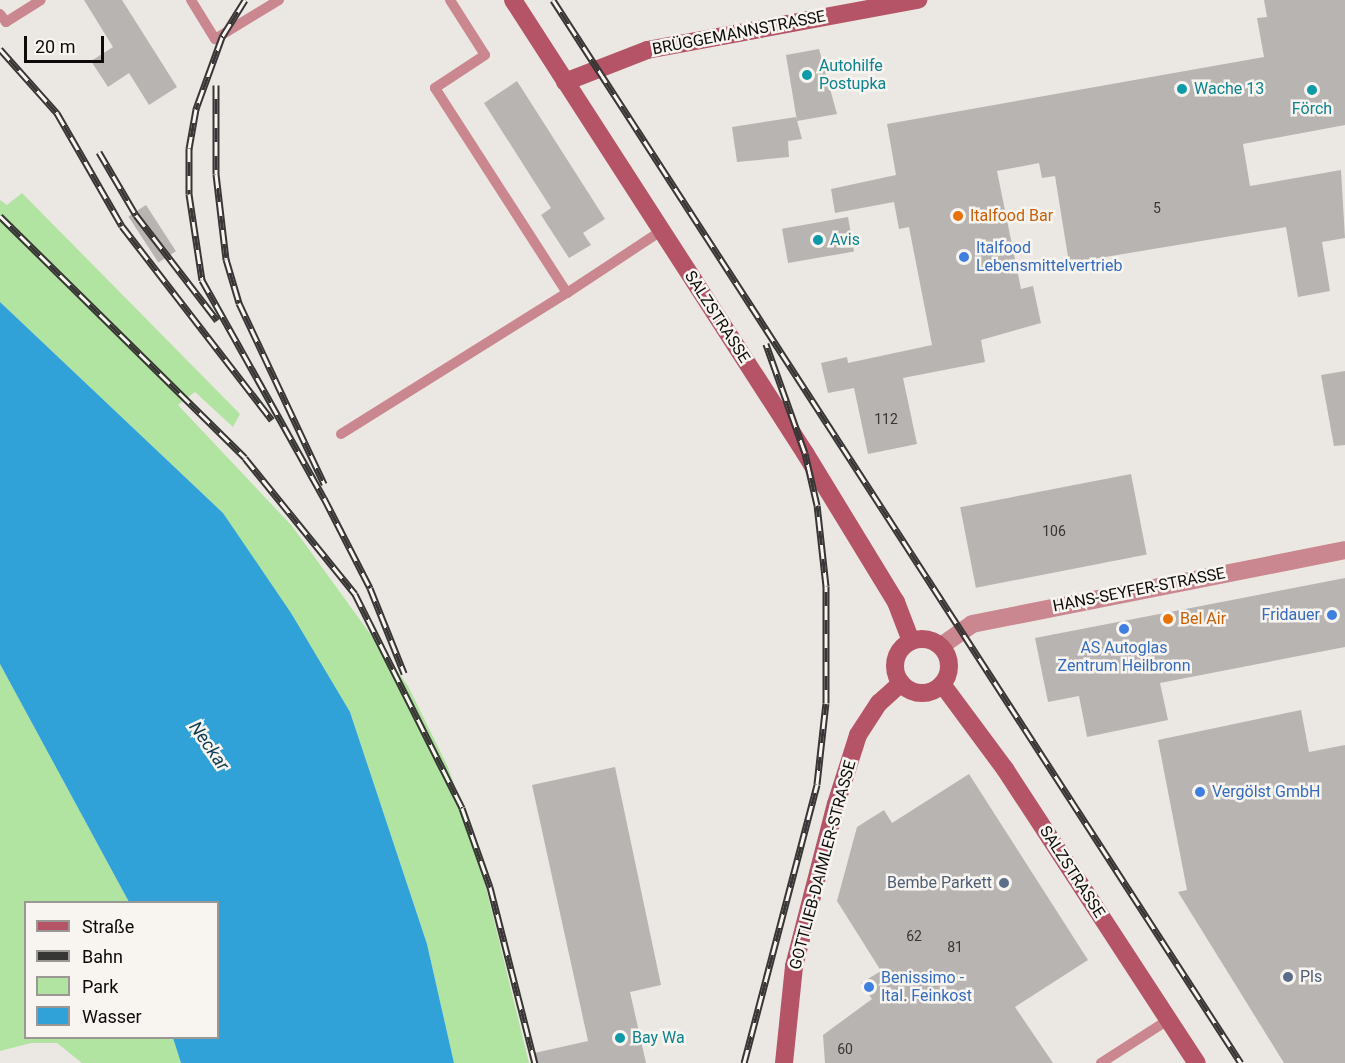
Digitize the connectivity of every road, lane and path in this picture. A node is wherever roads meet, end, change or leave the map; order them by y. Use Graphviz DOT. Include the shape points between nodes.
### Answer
graph roads {
  1 [pos="41,0"];
  2 [pos="191,0"];
  3 [pos="279,0"];
  4 [pos="450,0"];
  5 [pos="513,0"];
  6 [pos="918,0"];
  7 [pos="0,15"];
  8 [pos="565,82"];
  9 [pos="661,231"];
  10 [pos="567,293"];
  11 [pos="341,434"];
  12 [pos="1345,550"];
  13 [pos="911,641"];
  14 [pos="941,646"];
  15 [pos="901,683"];
  16 [pos="942,684"];
  17 [pos="1168,1020"];
  18 [pos="784,1063"];
  19 [pos="1101,1063"];
  20 [pos="1197,1063"];
  1 -- 7 [label="lane" via="6,22"];
  2 -- 3 [label="lane" via="215,39"];
  4 -- 10 [label="lane" via="485,55 435,88"];
  5 -- 8 [label="street, SALZSTRASSE"];
  6 -- 8 [label="street, BRÜGGEMANNSTRASSE" via="647,50"];
  8 -- 9 [label="street, SALZSTRASSE"];
  9 -- 10 [label="lane"];
  9 -- 13 [label="street, SALZSTRASSE" via="806,453 896,602"];
  10 -- 11 [label="lane"];
  12 -- 14 [label="street, HANS-SEYFER-STRASSE" via="972,624"];
  13 -- 14 [label="street" via="927,639"];
  13 -- 15 [label="street" via="896,660"];
  14 -- 16 [label="street" via="949,661"];
  15 -- 16 [label="street" via="917,693"];
  15 -- 18 [label="street, GOTTLIEB-DAIMLER-STRASSE" via="879,703 858,735 836,804 794,966"];
  16 -- 17 [label="street, SALZSTRASSE" via="1005,769"];
  17 -- 19 [label="lane"];
  17 -- 20 [label="street, SALZSTRASSE"];
}
